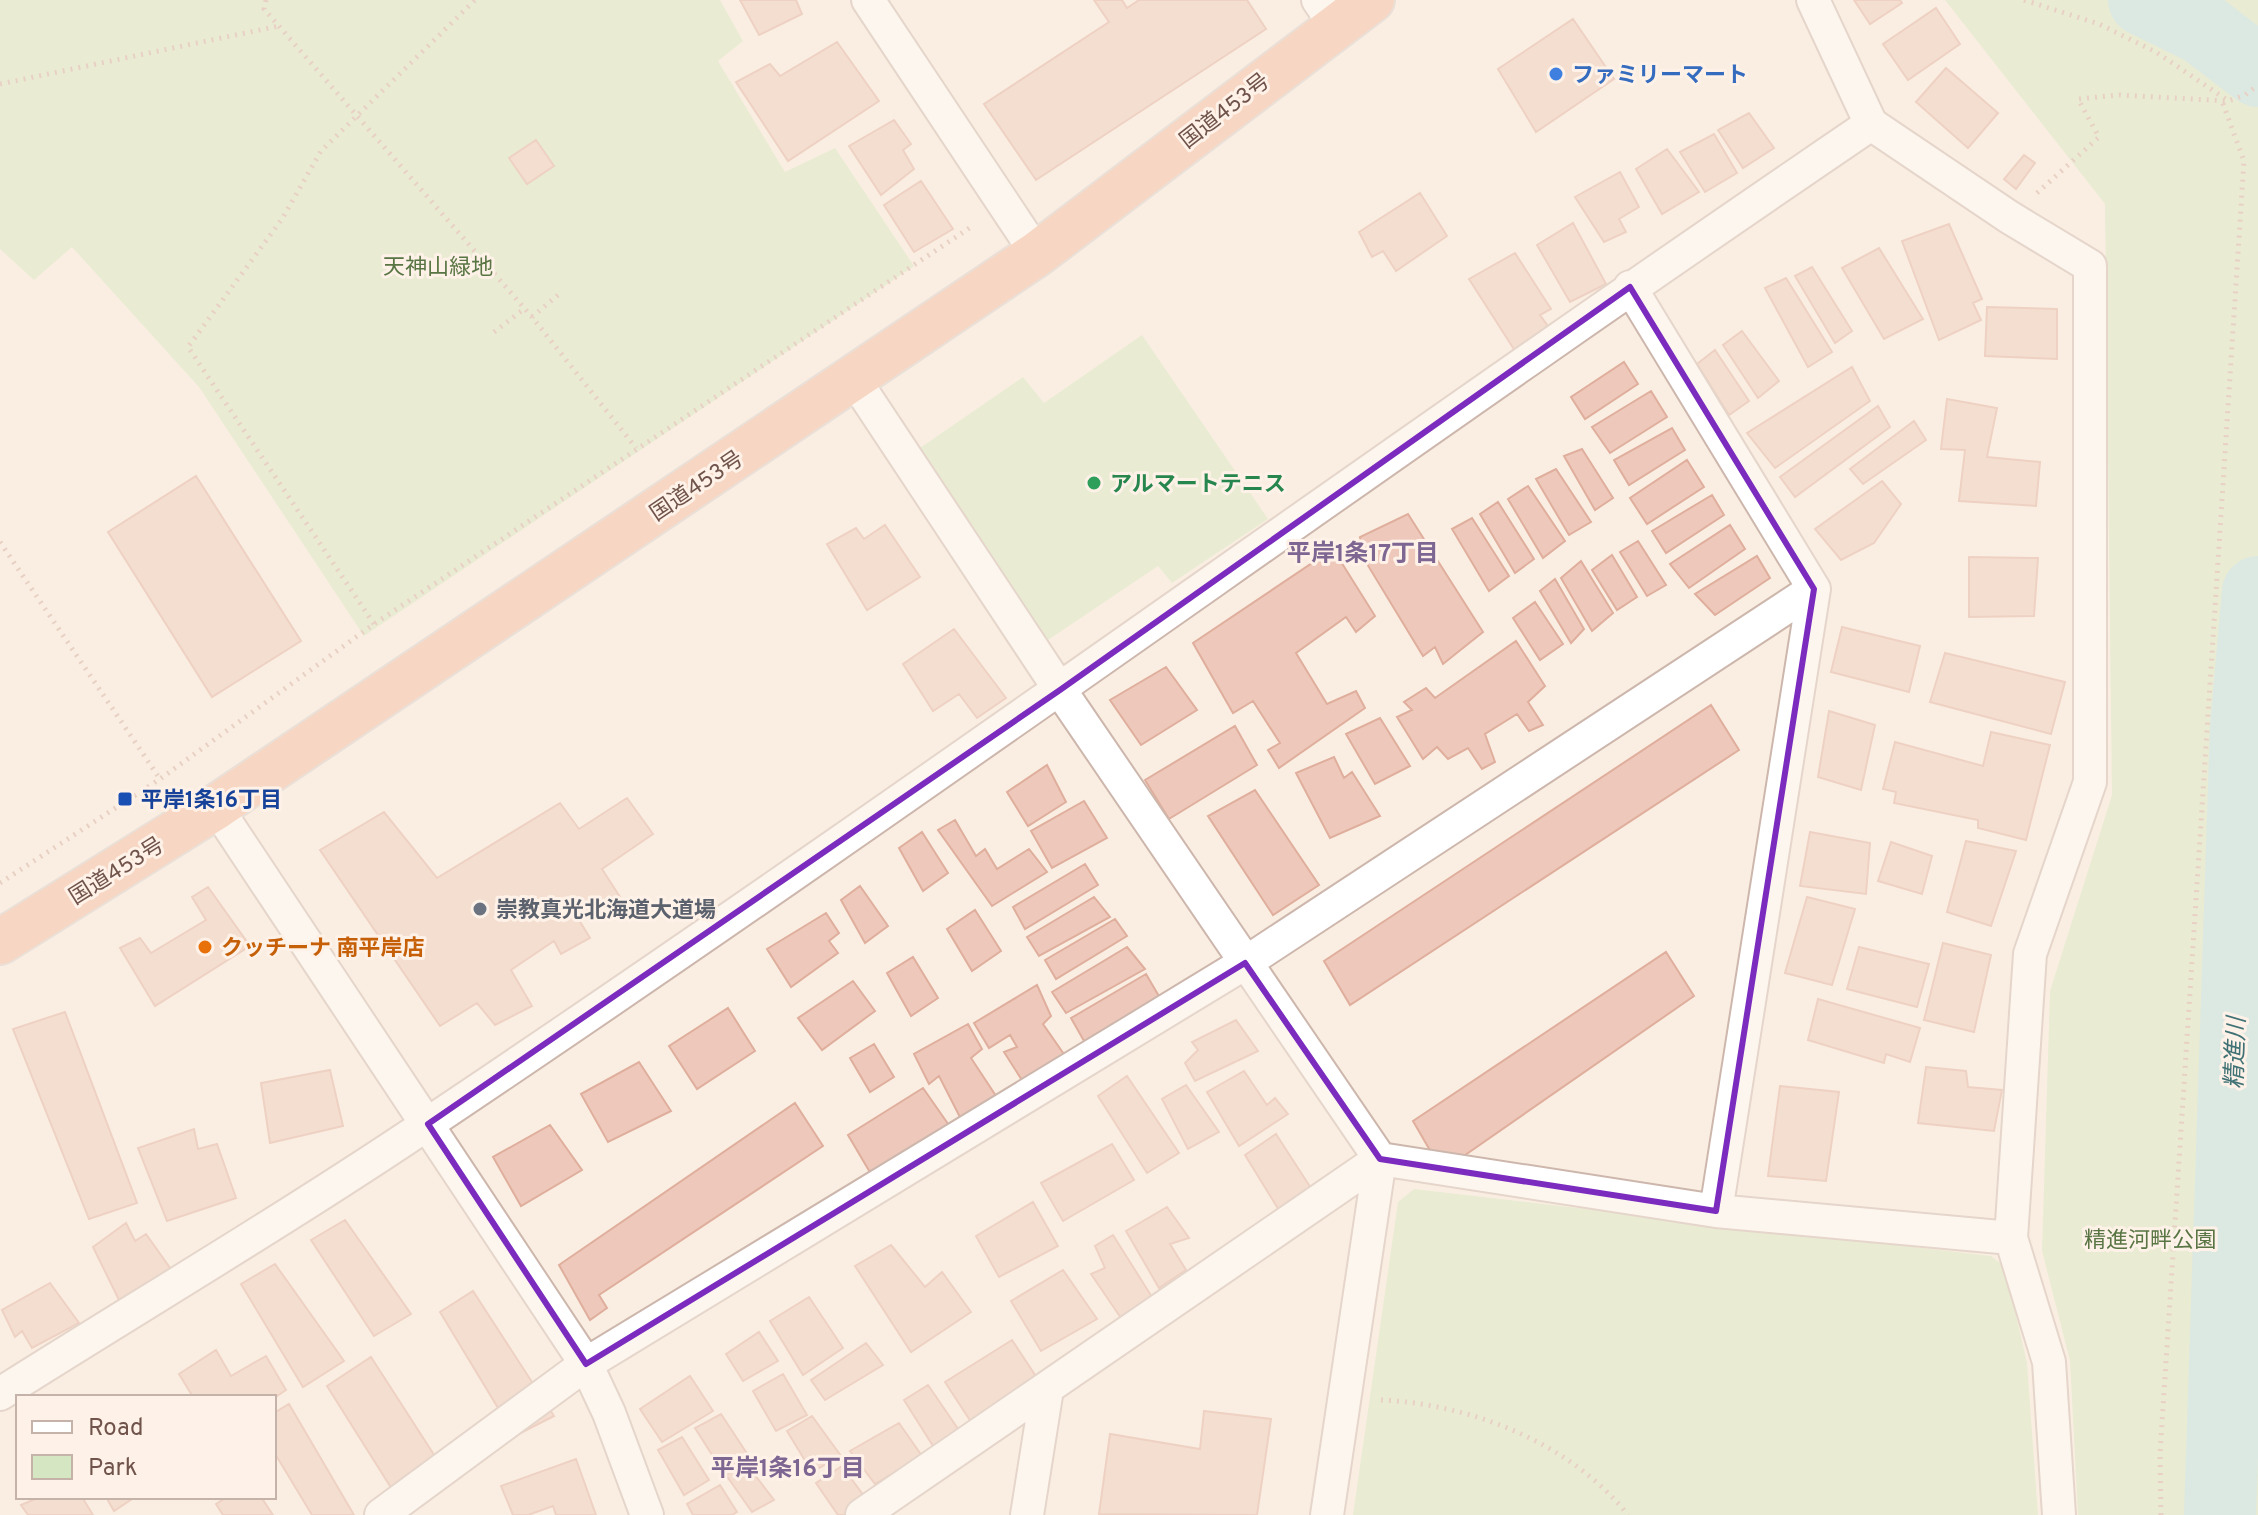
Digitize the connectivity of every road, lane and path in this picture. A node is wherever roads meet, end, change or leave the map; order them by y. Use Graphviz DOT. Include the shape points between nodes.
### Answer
graph roads {
  1 [pos="266,0"];
  2 [pos="475,0"];
  3 [pos="868,0"];
  4 [pos="1372,0"];
  5 [pos="1813,0"];
  6 [pos="2024,0"];
  7 [pos="1326,13"];
  8 [pos="279,26"];
  9 [pos="0,84"];
  10 [pos="2258,85"];
  11 [pos="2225,101"];
  12 [pos="357,119"];
  13 [pos="1871,124"];
  14 [pos="1005,205"];
  15 [pos="2009,217"];
  16 [pos="1037,254"];
  17 [pos="1630,287"];
  18 [pos="558,295"];
  19 [pos="524,309"];
  20 [pos="532,317"];
  21 [pos="494,332"];
  22 [pos="854,379"];
  23 [pos="636,448"];
  24 [pos="0,542"];
  25 [pos="1814,589"];
  26 [pos="374,624"];
  27 [pos="1060,690"];
  28 [pos="160,779"];
  29 [pos="216,807"];
  30 [pos="0,883"];
  31 [pos="0,942"];
  32 [pos="1245,963"];
  33 [pos="428,1124"];
  34 [pos="1380,1159"];
  35 [pos="1716,1211"];
  36 [pos="2011,1238"];
  37 [pos="586,1364"];
  38 [pos="1047,1389"];
  39 [pos="0,1394"];
  40 [pos="1344,1398"];
  41 [pos="381,1515"];
  42 [pos="647,1515"];
  43 [pos="862,1515"];
  44 [pos="1027,1515"];
  45 [pos="1327,1515"];
  46 [pos="1628,1515"];
  47 [pos="2059,1515"];
  48 [pos="2161,1515"];
  1 -- 8 [label="path" via="264,9"];
  2 -- 12 [label="path"];
  3 -- 14 [label="street"];
  4 -- 7 [label="highway, 国道453号"];
  5 -- 13 [label="street"];
  6 -- 11 [label="path" via="2099,24 2141,45"];
  7 -- 16 [label="highway, 国道453号"];
  8 -- 9 [label="path"];
  8 -- 12 [label="path"];
  10 -- 11 [label="path"];
  11 -- 15 [label="path" via="2119,95 2078,99 2099,137"];
  11 -- 48 [label="path" via="2244,161 2160,1454"];
  12 -- 19 [label="path"];
  12 -- 26 [label="path" via="321,151 282,219 188,347"];
  13 -- 15 [label="street"];
  13 -- 17 [label="street"];
  14 -- 16 [label="street"];
  14 -- 23 [label="path"];
  15 -- 36 [label="street" via="2090,266 2090,782 2030,954"];
  16 -- 22 [label="highway, 国道453号"];
  17 -- 25 [label="street"];
  17 -- 27 [label="street"];
  18 -- 20 [label="path"];
  19 -- 20 [label="path"];
  19 -- 21 [label="path"];
  20 -- 23 [label="path"];
  22 -- 27 [label="street"];
  22 -- 29 [label="highway, 国道453号"];
  23 -- 26 [label="path"];
  24 -- 28 [label="path"];
  25 -- 32 [label="street"];
  25 -- 35 [label="street"];
  26 -- 28 [label="path"];
  27 -- 32 [label="street"];
  27 -- 33 [label="street"];
  28 -- 30 [label="path"];
  29 -- 31 [label="highway, 国道453号"];
  29 -- 33 [label="street"];
  32 -- 34 [label="street"];
  32 -- 37 [label="street"];
  33 -- 37 [label="street"];
  33 -- 39 [label="street"];
  34 -- 35 [label="street"];
  34 -- 38 [label="street"];
  34 -- 40 [label="street"];
  35 -- 36 [label="street"];
  36 -- 47 [label="street" via="2049,1362"];
  37 -- 41 [label="street"];
  37 -- 42 [label="street"];
  38 -- 43 [label="street"];
  38 -- 44 [label="street"];
  40 -- 45 [label="street"];
  40 -- 46 [label="path" via="1452,1408 1489,1421 1576,1466"];
}
